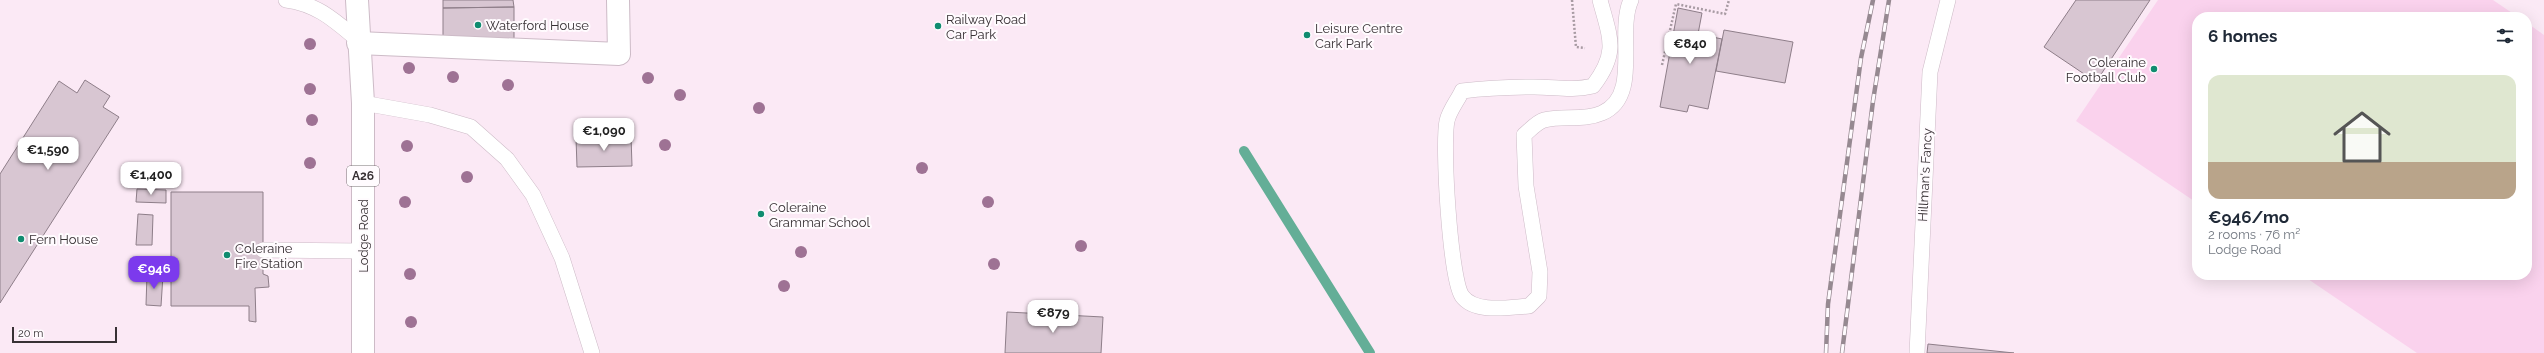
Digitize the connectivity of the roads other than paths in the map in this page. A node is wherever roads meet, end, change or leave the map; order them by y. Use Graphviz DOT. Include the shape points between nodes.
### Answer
graph roads {
  1 [pos="286,0"];
  2 [pos="357,0"];
  3 [pos="618,0"];
  4 [pos="1600,0"];
  5 [pos="1631,0"];
  6 [pos="1948,0"];
  7 [pos="358,41"];
  8 [pos="363,103"];
  9 [pos="263,250"];
  10 [pos="363,251"];
  11 [pos="363,353"];
  12 [pos="592,353"];
  13 [pos="1917,353"];
  1 -- 7 [label="lane" via="305,2"];
  2 -- 7 [label="main road, Lodge Road / A26"];
  3 -- 7 [label="main road" via="620,54"];
  4 -- 5 [label="lane" via="1611,39 1609,63 1593,86 1555,90 1536,87 1462,91 1447,120 1447,205 1457,281 1462,296 1477,307 1529,306 1539,296 1540,272 1526,186 1524,135 1544,120 1597,115 1608,110 1620,98 1626,73 1626,11"];
  6 -- 13 [label="lane, Hillman's Fancy" via="1930,72"];
  7 -- 8 [label="main road, Lodge Road / A26"];
  8 -- 10 [label="main road, Lodge Road / A26"];
  8 -- 12 [label="lane" via="430,115 471,127 507,159 533,195 562,258"];
  9 -- 10 [label="lane"];
  10 -- 11 [label="main road, Lodge Road / A26"];
}
